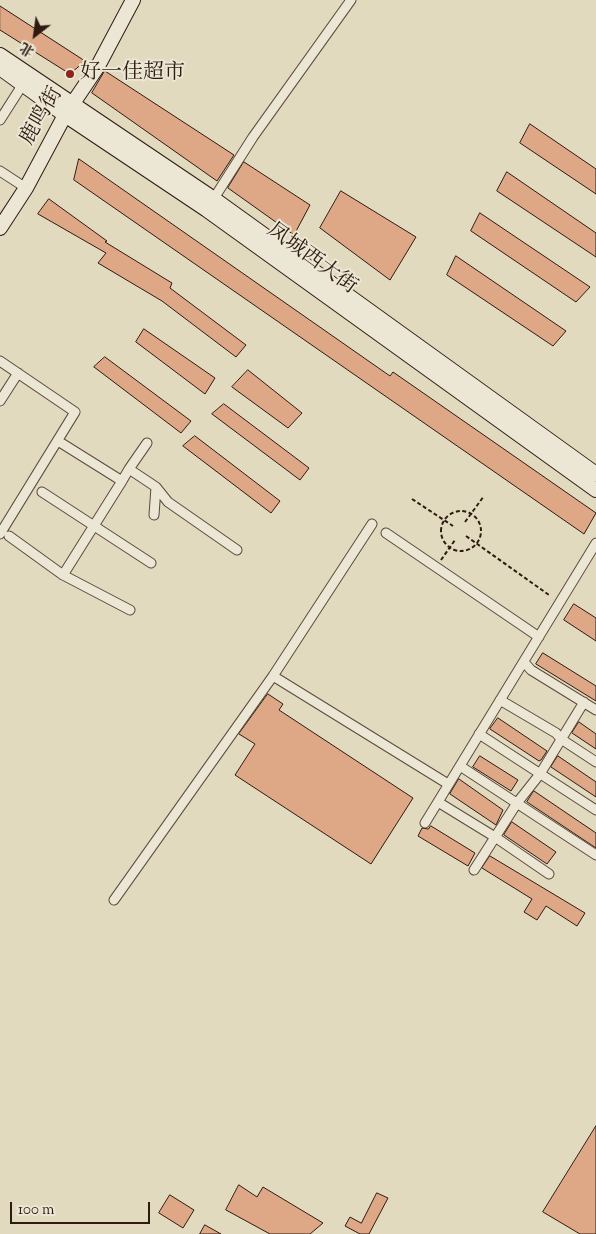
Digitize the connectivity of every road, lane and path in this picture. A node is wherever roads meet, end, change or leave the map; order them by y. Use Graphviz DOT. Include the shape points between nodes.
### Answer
graph roads {
  1 [pos="133,0"];
  2 [pos="350,0"];
  3 [pos="0,56"];
  4 [pos="0,68"];
  5 [pos="23,84"];
  6 [pos="69,110"];
  7 [pos="0,120"];
  8 [pos="0,171"];
  9 [pos="26,188"];
  10 [pos="210,204"];
  11 [pos="0,228"];
  12 [pos="0,361"];
  13 [pos="18,373"];
  14 [pos="0,401"];
  15 [pos="58,441"];
  16 [pos="147,443"];
  17 [pos="129,469"];
  18 [pos="596,474"];
  19 [pos="122,481"];
  20 [pos="156,487"];
  21 [pos="596,490"];
  22 [pos="42,492"];
  23 [pos="484,496"];
  24 [pos="412,498"];
  25 [pos="471,514"];
  26 [pos="154,515"];
  27 [pos="444,520"];
  28 [pos="465,522"];
  29 [pos="372,524"];
  30 [pos="94,525"];
  31 [pos="453,526"];
  32 [pos="386,533"];
  33 [pos="4,535"];
  34 [pos="466,536"];
  35 [pos="455,540"];
  36 [pos="596,543"];
  37 [pos="477,544"];
  38 [pos="450,547"];
  39 [pos="237,550"];
  40 [pos="152,563"];
  41 [pos="435,568"];
  42 [pos="62,576"];
  43 [pos="549,596"];
  44 [pos="130,610"];
  45 [pos="539,637"];
  46 [pos="524,662"];
  47 [pos="273,676"];
  48 [pos="500,700"];
  49 [pos="584,702"];
  50 [pos="596,710"];
  51 [pos="479,734"];
  52 [pos="561,739"];
  53 [pos="596,762"];
  54 [pos="460,766"];
  55 [pos="540,774"];
  56 [pos="446,788"];
  57 [pos="517,803"];
  58 [pos="596,810"];
  59 [pos="425,822"];
  60 [pos="495,837"];
  61 [pos="596,854"];
  62 [pos="474,870"];
  63 [pos="549,874"];
  64 [pos="114,900"];
  1 -- 6 [label="main road, 鹿鸣街" via="98,66"];
  2 -- 10 [label="street"];
  3 -- 6 [label="main road, 凤城西大街"];
  4 -- 5 [label="main road, 凤城西大街"];
  5 -- 6 [label="main road, 凤城西大街"];
  5 -- 7 [label="street"];
  6 -- 9 [label="main road, 鹿鸣街"];
  6 -- 10 [label="main road, 凤城西大街"];
  8 -- 9 [label="street"];
  9 -- 11 [label="main road, 鹿鸣街"];
  10 -- 18 [label="main road, 凤城西大街"];
  10 -- 21 [label="main road, 凤城西大街"];
  12 -- 13 [label="street"];
  13 -- 14 [label="street"];
  13 -- 15 [label="street" via="75,412"];
  15 -- 19 [label="street"];
  15 -- 33 [label="street"];
  16 -- 17 [label="street"];
  17 -- 19 [label="street"];
  17 -- 20 [label="street"];
  19 -- 30 [label="street"];
  20 -- 26 [label="street"];
  20 -- 39 [label="street" via="168,502"];
  22 -- 30 [label="street"];
  23 -- 25 [label="path"];
  24 -- 27 [label="path"];
  25 -- 27 [label="path" via="459,511"];
  25 -- 28 [label="path"];
  25 -- 37 [label="path" via="481,527"];
  27 -- 31 [label="path"];
  27 -- 38 [label="path" via="442,538"];
  29 -- 47 [label="street"];
  30 -- 40 [label="street"];
  30 -- 42 [label="street"];
  32 -- 41 [label="street"];
  33 -- 42 [label="street"];
  34 -- 37 [label="path"];
  35 -- 38 [label="path"];
  36 -- 45 [label="street"];
  37 -- 38 [label="path" via="461,551"];
  37 -- 43 [label="path"];
  38 -- 41 [label="path"];
  41 -- 45 [label="street"];
  42 -- 44 [label="street"];
  45 -- 46 [label="street"];
  46 -- 48 [label="street"];
  46 -- 49 [label="street" via="531,670"];
  47 -- 56 [label="street"];
  47 -- 64 [label="street"];
  48 -- 51 [label="street"];
  48 -- 52 [label="street"];
  49 -- 50 [label="street"];
  49 -- 52 [label="street"];
  51 -- 54 [label="street"];
  51 -- 55 [label="street"];
  52 -- 53 [label="street"];
  52 -- 55 [label="street"];
  54 -- 56 [label="street"];
  54 -- 57 [label="street"];
  55 -- 57 [label="street"];
  55 -- 58 [label="street"];
  56 -- 59 [label="street"];
  56 -- 60 [label="street" via="438,802"];
  57 -- 60 [label="street"];
  57 -- 61 [label="street"];
  60 -- 62 [label="street"];
  60 -- 63 [label="street"];
}
